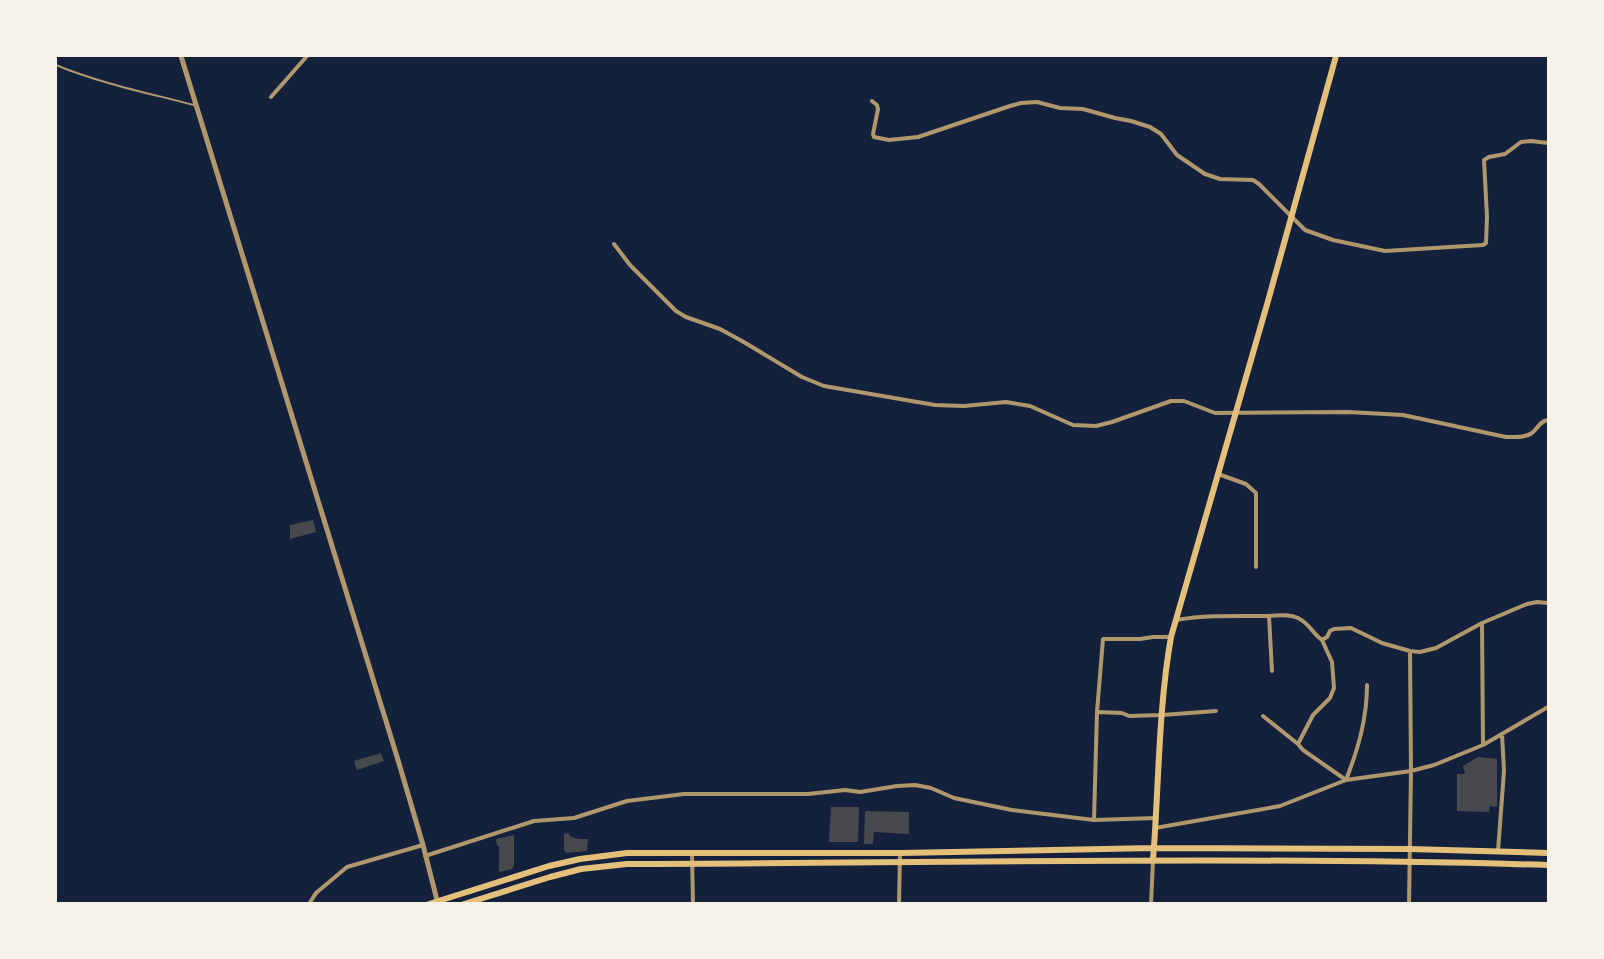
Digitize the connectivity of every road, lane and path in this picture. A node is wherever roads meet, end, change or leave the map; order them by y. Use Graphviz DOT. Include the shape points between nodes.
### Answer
graph roads {
  1 [pos="181,56"];
  2 [pos="307,56"];
  3 [pos="1335,56"];
  4 [pos="56,65"];
  5 [pos="271,97"];
  6 [pos="872,101"];
  7 [pos="197,106"];
  8 [pos="1548,143"];
  9 [pos="1291,216"];
  10 [pos="615,244"];
  11 [pos="1236,412"];
  12 [pos="1548,420"];
  13 [pos="1218,474"];
  14 [pos="1256,567"];
  15 [pos="1548,603"];
  16 [pos="1269,616"];
  17 [pos="1175,620"];
  18 [pos="1482,623"];
  19 [pos="1171,637"];
  20 [pos="1322,640"];
  21 [pos="1410,651"];
  22 [pos="1272,671"];
  23 [pos="1368,685"];
  24 [pos="1548,707"];
  25 [pos="1216,711"];
  26 [pos="1097,712"];
  27 [pos="1162,715"];
  28 [pos="1263,716"];
  29 [pos="1502,734"];
  30 [pos="1298,744"];
  31 [pos="1483,745"];
  32 [pos="1411,771"];
  33 [pos="1346,780"];
  34 [pos="1156,818"];
  35 [pos="1094,820"];
  36 [pos="1155,828"];
  37 [pos="423,845"];
  38 [pos="1154,848"];
  39 [pos="1410,849"];
  40 [pos="1498,851"];
  41 [pos="692,852"];
  42 [pos="900,853"];
  43 [pos="1548,853"];
  44 [pos="425,856"];
  45 [pos="1153,860"];
  46 [pos="1410,861"];
  47 [pos="900,863"];
  48 [pos="693,864"];
  49 [pos="1548,865"];
  50 [pos="309,903"];
  51 [pos="429,903"];
  52 [pos="437,903"];
  53 [pos="464,903"];
  54 [pos="693,903"];
  55 [pos="899,903"];
  56 [pos="1151,903"];
  57 [pos="1409,903"];
  1 -- 7 [label="street"];
  2 -- 5 [label="street"];
  3 -- 9 [label="main road"];
  4 -- 7 [label="lane"];
  6 -- 9 [label="street" via="878,109 874,137 889,140 934,133 1021,103 1083,109 1131,121 1161,134 1178,155 1205,174 1220,179 1253,180"];
  7 -- 37 [label="street"];
  8 -- 9 [label="street" via="1521,142 1505,154 1485,160 1487,227 1483,245 1385,251 1318,236"];
  9 -- 11 [label="main road"];
  10 -- 11 [label="street" via="630,265 676,311 727,333 824,386 935,405 1006,402 1030,406 1073,425 1096,426 1171,401 1184,401 1215,413"];
  11 -- 12 [label="street" via="1403,416 1521,437"];
  11 -- 13 [label="main road"];
  13 -- 14 [label="street" via="1246,484 1256,493"];
  13 -- 17 [label="main road"];
  15 -- 18 [label="street" via="1527,604"];
  16 -- 17 [label="street"];
  16 -- 20 [label="street" via="1298,617"];
  16 -- 22 [label="street"];
  17 -- 19 [label="main road"];
  18 -- 21 [label="street" via="1436,648"];
  18 -- 31 [label="street"];
  19 -- 26 [label="street" via="1103,639"];
  19 -- 27 [label="main road"];
  20 -- 21 [label="street" via="1334,629 1351,628"];
  20 -- 30 [label="street" via="1332,662 1334,688 1313,715"];
  21 -- 32 [label="street"];
  23 -- 33 [label="street" via="1361,736"];
  24 -- 29 [label="street"];
  25 -- 27 [label="street"];
  26 -- 27 [label="street"];
  26 -- 35 [label="street"];
  27 -- 34 [label="main road"];
  28 -- 30 [label="street"];
  29 -- 31 [label="street"];
  29 -- 40 [label="street" via="1504,771"];
  30 -- 33 [label="street"];
  31 -- 32 [label="street"];
  32 -- 33 [label="street"];
  32 -- 39 [label="street"];
  33 -- 36 [label="street" via="1280,806"];
  34 -- 35 [label="street"];
  34 -- 36 [label="main road"];
  35 -- 44 [label="street" via="975,803 915,785 860,792 684,794 627,801 574,818 534,821"];
  36 -- 38 [label="main road"];
  37 -- 44 [label="street"];
  37 -- 50 [label="street" via="346,867"];
  38 -- 39 [label="main road"];
  38 -- 42 [label="main road"];
  38 -- 45 [label="main road"];
  39 -- 40 [label="main road"];
  39 -- 46 [label="street"];
  40 -- 43 [label="main road"];
  41 -- 42 [label="main road"];
  41 -- 48 [label="street"];
  41 -- 52 [label="main road" via="627,852 580,859"];
  42 -- 47 [label="street"];
  44 -- 52 [label="street"];
  45 -- 46 [label="main road"];
  45 -- 47 [label="main road"];
  45 -- 56 [label="street"];
  46 -- 49 [label="main road"];
  46 -- 57 [label="street"];
  47 -- 48 [label="main road"];
  47 -- 55 [label="street"];
  48 -- 53 [label="main road" via="581,869"];
  48 -- 54 [label="street"];
  51 -- 52 [label="main road"];
}
